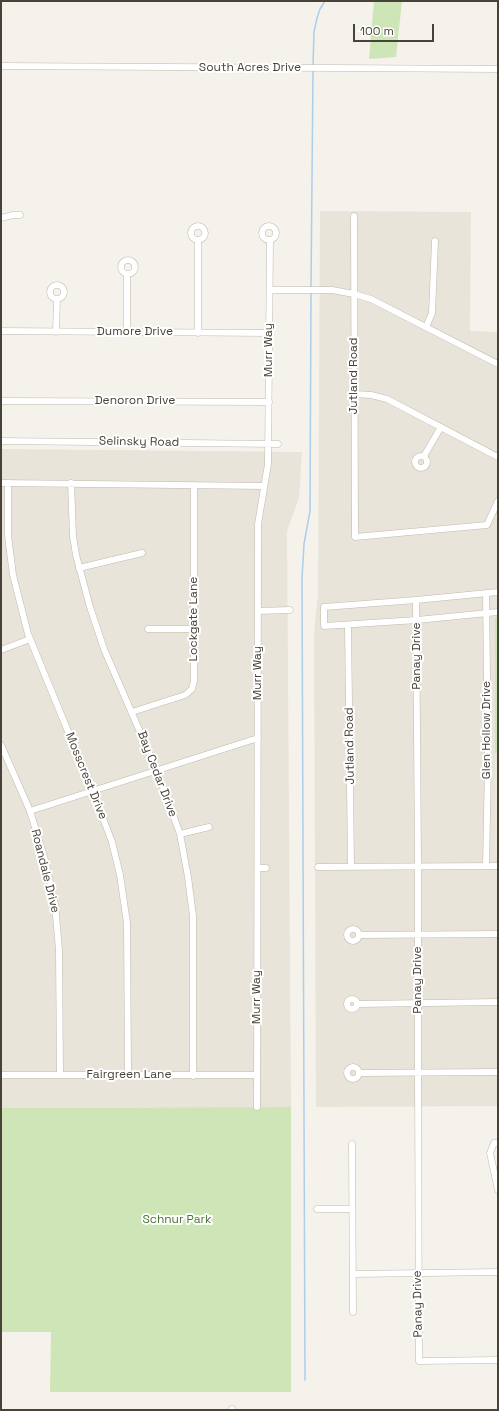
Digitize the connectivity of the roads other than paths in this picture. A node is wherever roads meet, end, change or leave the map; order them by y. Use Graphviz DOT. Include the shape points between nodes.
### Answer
graph roads {
  1 [pos="1,66"];
  2 [pos="498,69"];
  3 [pos="20,215"];
  4 [pos="354,216"];
  5 [pos="1,218"];
  6 [pos="198,240"];
  7 [pos="270,240"];
  8 [pos="435,241"];
  9 [pos="127,274"];
  10 [pos="270,290"];
  11 [pos="354,294"];
  12 [pos="57,299"];
  13 [pos="426,327"];
  14 [pos="1,331"];
  15 [pos="56,332"];
  16 [pos="127,332"];
  17 [pos="198,333"];
  18 [pos="269,333"];
  19 [pos="498,364"];
  20 [pos="354,394"];
  21 [pos="1,401"];
  22 [pos="269,402"];
  23 [pos="441,427"];
  24 [pos="1,441"];
  25 [pos="269,444"];
  26 [pos="278,444"];
  27 [pos="424,456"];
  28 [pos="498,457"];
  29 [pos="4,483"];
  30 [pos="71,483"];
  31 [pos="194,485"];
  32 [pos="264,486"];
  33 [pos="498,501"];
  34 [pos="142,553"];
  35 [pos="79,568"];
  36 [pos="498,592"];
  37 [pos="486,593"];
  38 [pos="416,600"];
  39 [pos="290,610"];
  40 [pos="258,611"];
  41 [pos="498,612"];
  42 [pos="486,613"];
  43 [pos="417,620"];
  44 [pos="348,625"];
  45 [pos="193,629"];
  46 [pos="148,630"];
  47 [pos="30,639"];
  48 [pos="1,650"];
  49 [pos="132,712"];
  50 [pos="258,738"];
  51 [pos="1,745"];
  52 [pos="157,771"];
  53 [pos="93,792"];
  54 [pos="30,811"];
  55 [pos="209,827"];
  56 [pos="180,834"];
  57 [pos="351,866"];
  58 [pos="418,866"];
  59 [pos="486,866"];
  60 [pos="498,866"];
  61 [pos="318,867"];
  62 [pos="258,868"];
  63 [pos="266,868"];
  64 [pos="498,934"];
  65 [pos="359,935"];
  66 [pos="418,935"];
  67 [pos="498,1002"];
  68 [pos="358,1004"];
  69 [pos="419,1004"];
  70 [pos="498,1072"];
  71 [pos="359,1073"];
  72 [pos="418,1073"];
  73 [pos="1,1075"];
  74 [pos="60,1075"];
  75 [pos="257,1075"];
  76 [pos="128,1076"];
  77 [pos="193,1076"];
  78 [pos="257,1107"];
  79 [pos="498,1143"];
  80 [pos="352,1144"];
  81 [pos="498,1190"];
  82 [pos="317,1209"];
  83 [pos="352,1209"];
  84 [pos="498,1272"];
  85 [pos="353,1274"];
  86 [pos="418,1274"];
  87 [pos="353,1312"];
  88 [pos="498,1360"];
  1 -- 2 [label="street, South Acres Drive"];
  3 -- 5 [label="street"];
  4 -- 11 [label="street, Jutland Road"];
  6 -- 17 [label="street"];
  7 -- 10 [label="street, Murr Way"];
  8 -- 13 [label="street" via="432,313"];
  9 -- 16 [label="street"];
  10 -- 11 [label="street" via="316,290"];
  10 -- 18 [label="street, Murr Way"];
  11 -- 13 [label="street" via="371,299"];
  11 -- 20 [label="street, Jutland Road"];
  12 -- 15 [label="street"];
  13 -- 19 [label="street"];
  14 -- 15 [label="street, Dumore Drive"];
  15 -- 16 [label="street, Dumore Drive"];
  16 -- 17 [label="street, Dumore Drive"];
  17 -- 18 [label="street, Dumore Drive"];
  18 -- 22 [label="street, Murr Way"];
  20 -- 23 [label="street" via="386,399"];
  20 -- 33 [label="street, Jutland Road" via="355,537 487,525"];
  21 -- 22 [label="street, Denoron Drive"];
  22 -- 25 [label="street, Murr Way"];
  23 -- 27 [label="street"];
  23 -- 28 [label="street"];
  24 -- 25 [label="street, Selinsky Road"];
  25 -- 26 [label="street, Selinsky Road"];
  25 -- 32 [label="street, Murr Way"];
  29 -- 30 [label="street"];
  29 -- 47 [label="street, Mosscrest Drive" via="13,574"];
  30 -- 31 [label="street"];
  30 -- 35 [label="street, Bay Cedar Drive" via="73,536"];
  31 -- 32 [label="street"];
  31 -- 45 [label="street, Lockgate Lane"];
  32 -- 40 [label="street, Murr Way" via="258,524"];
  34 -- 35 [label="street"];
  35 -- 49 [label="street, Bay Cedar Drive" via="104,649"];
  36 -- 37 [label="street"];
  37 -- 38 [label="street"];
  37 -- 42 [label="street, Glen Hollow Drive"];
  38 -- 43 [label="street, Panay Drive"];
  38 -- 44 [label="street" via="324,606 324,626"];
  39 -- 40 [label="street"];
  40 -- 50 [label="street, Murr Way"];
  41 -- 42 [label="street"];
  42 -- 43 [label="street"];
  42 -- 59 [label="street, Glen Hollow Drive"];
  43 -- 44 [label="street"];
  43 -- 58 [label="street, Panay Drive"];
  44 -- 57 [label="street, Jutland Road"];
  45 -- 46 [label="street"];
  45 -- 49 [label="street, Lockgate Lane" via="192,689 185,695"];
  47 -- 48 [label="street"];
  47 -- 53 [label="street, Mosscrest Drive"];
  49 -- 52 [label="street, Bay Cedar Drive"];
  50 -- 52 [label="street"];
  50 -- 62 [label="street, Murr Way"];
  51 -- 54 [label="street, Roandale Drive"];
  52 -- 53 [label="street"];
  52 -- 56 [label="street, Bay Cedar Drive"];
  53 -- 54 [label="street"];
  53 -- 76 [label="street, Mosscrest Drive" via="112,842 127,922"];
  54 -- 74 [label="street, Roandale Drive" via="45,860 58,926"];
  55 -- 56 [label="street"];
  56 -- 77 [label="street, Bay Cedar Drive" via="193,916"];
  57 -- 58 [label="street"];
  57 -- 61 [label="street"];
  58 -- 59 [label="street"];
  58 -- 66 [label="street, Panay Drive"];
  59 -- 60 [label="street"];
  62 -- 63 [label="street"];
  62 -- 75 [label="street, Murr Way"];
  64 -- 66 [label="street"];
  65 -- 66 [label="street"];
  66 -- 69 [label="street, Panay Drive"];
  67 -- 69 [label="street"];
  68 -- 69 [label="street"];
  69 -- 72 [label="street, Panay Drive"];
  70 -- 72 [label="street"];
  71 -- 72 [label="street"];
  72 -- 86 [label="street, Panay Drive"];
  73 -- 74 [label="street, Fairgreen Lane"];
  74 -- 76 [label="street, Fairgreen Lane"];
  75 -- 77 [label="street, Fairgreen Lane"];
  75 -- 78 [label="street, Murr Way"];
  76 -- 77 [label="street, Fairgreen Lane"];
  79 -- 81 [label="street" via="494,1143 490,1153"];
  80 -- 83 [label="street"];
  82 -- 83 [label="street"];
  83 -- 85 [label="street"];
  84 -- 86 [label="street"];
  85 -- 86 [label="street"];
  85 -- 87 [label="street"];
  86 -- 88 [label="street, Panay Drive" via="419,1361"];
}
